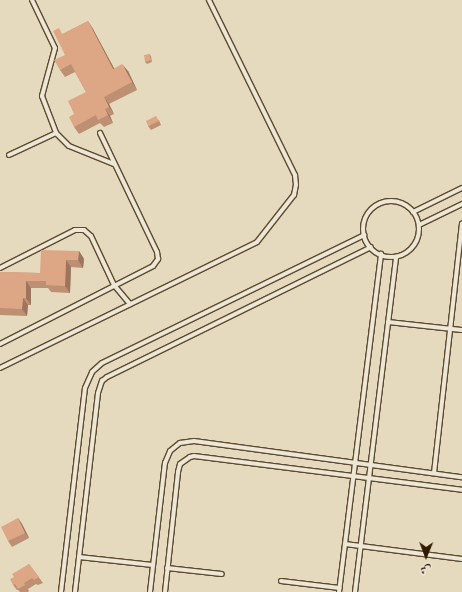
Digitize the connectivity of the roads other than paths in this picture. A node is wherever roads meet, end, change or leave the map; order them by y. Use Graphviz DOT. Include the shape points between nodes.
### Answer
graph roads {
  1 [pos="32,0"];
  2 [pos="209,0"];
  3 [pos="56,133"];
  4 [pos="100,133"];
  5 [pos="9,155"];
  6 [pos="115,164"];
  7 [pos="462,188"];
  8 [pos="462,204"];
  9 [pos="413,212"];
  10 [pos="462,224"];
  11 [pos="419,225"];
  12 [pos="364,235"];
  13 [pos="371,247"];
  14 [pos="381,254"];
  15 [pos="396,256"];
  16 [pos="0,268"];
  17 [pos="114,286"];
  18 [pos="130,304"];
  19 [pos="388,322"];
  20 [pos="452,329"];
  21 [pos="462,330"];
  22 [pos="0,344"];
  23 [pos="0,368"];
  24 [pos="355,462"];
  25 [pos="370,464"];
  26 [pos="434,473"];
  27 [pos="353,476"];
  28 [pos="462,477"];
  29 [pos="368,478"];
  30 [pos="462,490"];
  31 [pos="345,544"];
  32 [pos="361,546"];
  33 [pos="79,557"];
  34 [pos="462,559"];
  35 [pos="153,565"];
  36 [pos="168,568"];
  37 [pos="222,574"];
  38 [pos="281,581"];
  39 [pos="339,590"];
  40 [pos="61,592"];
  41 [pos="75,592"];
  42 [pos="150,592"];
  43 [pos="165,592"];
  44 [pos="355,592"];
  1 -- 3 [label="lane" via="55,48 42,96"];
  2 -- 18 [label="lane" via="295,175 296,190 257,242"];
  3 -- 5 [label="lane"];
  3 -- 6 [label="lane" via="68,146"];
  4 -- 6 [label="lane"];
  6 -- 17 [label="lane" via="158,259 153,266"];
  7 -- 9 [label="lane"];
  8 -- 11 [label="lane"];
  9 -- 11 [label="lane"];
  9 -- 12 [label="lane" via="405,205 395,202 380,204 371,210 366,219"];
  10 -- 20 [label="lane"];
  11 -- 15 [label="lane" via="414,245"];
  12 -- 13 [label="lane"];
  12 -- 40 [label="lane" via="102,363 92,372 85,388"];
  13 -- 14 [label="lane"];
  13 -- 33 [label="lane" via="102,381 98,392"];
  14 -- 15 [label="lane"];
  14 -- 24 [label="lane"];
  15 -- 19 [label="lane"];
  16 -- 17 [label="lane" via="81,229 91,236"];
  17 -- 18 [label="lane"];
  17 -- 22 [label="lane"];
  18 -- 23 [label="lane"];
  19 -- 20 [label="lane"];
  19 -- 25 [label="lane"];
  20 -- 21 [label="lane"];
  20 -- 26 [label="lane"];
  24 -- 25 [label="lane"];
  24 -- 27 [label="lane"];
  24 -- 35 [label="lane" via="194,441 180,443 170,451 165,463"];
  25 -- 26 [label="lane"];
  25 -- 29 [label="lane"];
  26 -- 28 [label="lane"];
  27 -- 29 [label="lane"];
  27 -- 31 [label="lane"];
  27 -- 36 [label="lane" via="194,456 186,458 180,464 178,472"];
  29 -- 30 [label="lane"];
  29 -- 32 [label="lane"];
  31 -- 32 [label="lane"];
  31 -- 39 [label="lane"];
  32 -- 34 [label="lane"];
  32 -- 44 [label="lane"];
  33 -- 35 [label="lane"];
  33 -- 41 [label="lane"];
  35 -- 42 [label="lane"];
  36 -- 37 [label="lane"];
  36 -- 43 [label="lane"];
  38 -- 39 [label="lane"];
}
